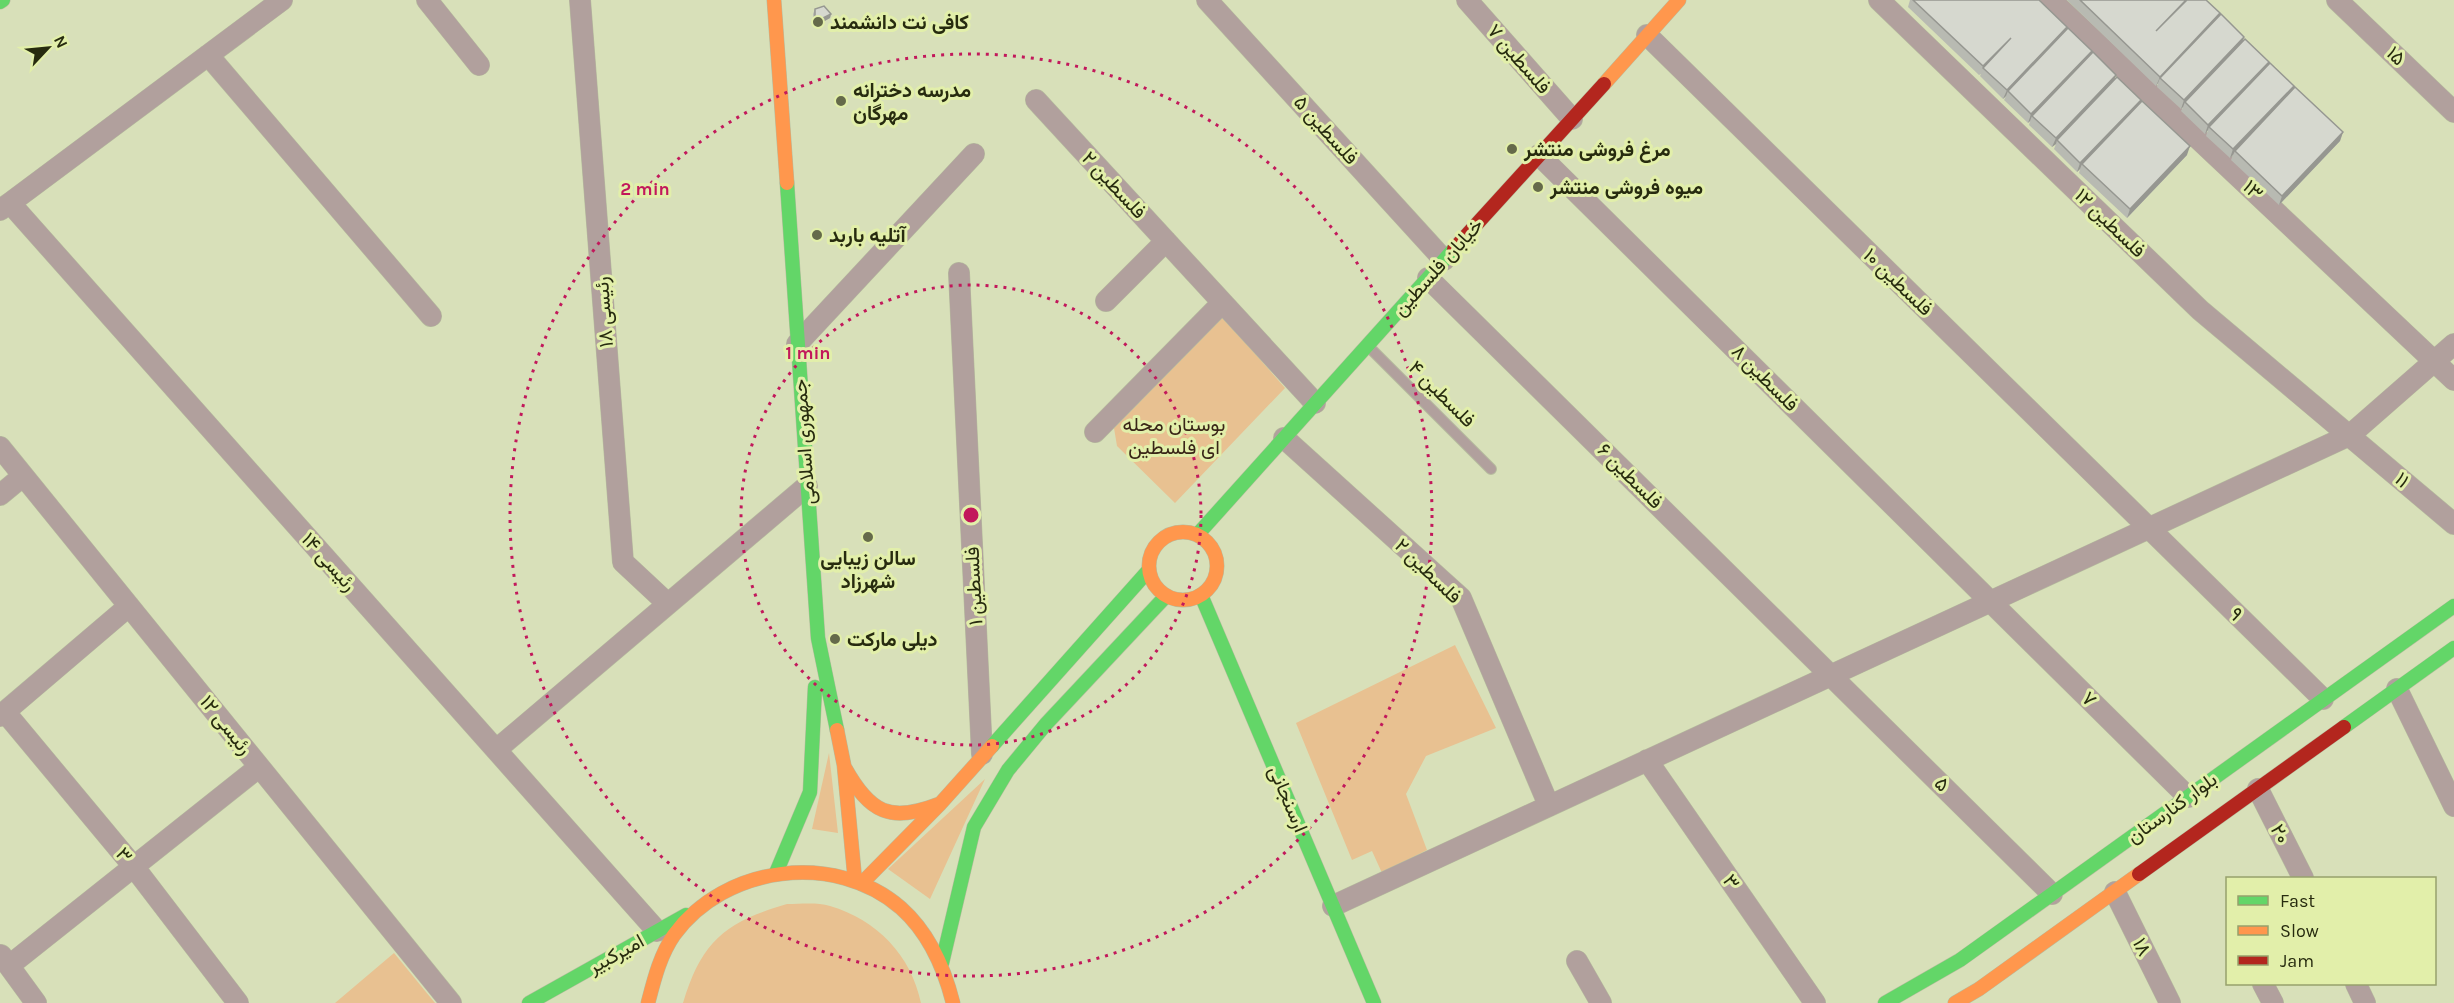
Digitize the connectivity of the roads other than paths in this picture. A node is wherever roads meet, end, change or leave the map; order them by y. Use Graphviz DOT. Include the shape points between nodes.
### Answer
graph roads {
  1 [pos="282,0"];
  2 [pos="427,0"];
  3 [pos="580,0"];
  4 [pos="774,0"];
  5 [pos="1208,0"];
  6 [pos="1467,0"];
  7 [pos="1679,0"];
  8 [pos="2051,0"];
  9 [pos="2337,0"];
  10 [pos="1889,3"];
  11 [pos="1647,35"];
  12 [pos="208,55"];
  13 [pos="479,65"];
  14 [pos="1036,100"];
  15 [pos="2454,112"];
  16 [pos="1572,119"];
  17 [pos="974,154"];
  18 [pos="1539,155"];
  19 [pos="5,207"];
  20 [pos="1166,241"];
  21 [pos="1444,260"];
  22 [pos="958,273"];
  23 [pos="1428,278"];
  24 [pos="1106,301"];
  25 [pos="1222,303"];
  26 [pos="431,316"];
  27 [pos="797,344"];
  28 [pos="2454,344"];
  29 [pos="1368,345"];
  30 [pos="2434,362"];
  31 [pos="2454,380"];
  32 [pos="1315,404"];
  33 [pos="1095,432"];
  34 [pos="2350,435"];
  35 [pos="1284,438"];
  36 [pos="0,447"];
  37 [pos="1491,469"];
  38 [pos="23,476"];
  39 [pos="807,486"];
  40 [pos="0,495"];
  41 [pos="2454,524"];
  42 [pos="2149,528"];
  43 [pos="1198,534"];
  44 [pos="1148,571"];
  45 [pos="1201,595"];
  46 [pos="1166,596"];
  47 [pos="1991,601"];
  48 [pos="668,604"];
  49 [pos="129,606"];
  50 [pos="2454,606"];
  51 [pos="818,638"];
  52 [pos="2454,648"];
  53 [pos="1832,675"];
  54 [pos="2397,689"];
  55 [pos="2324,699"];
  56 [pos="2,714"];
  57 [pos="496,750"];
  58 [pos="982,754"];
  59 [pos="1647,760"];
  60 [pos="844,765"];
  61 [pos="260,767"];
  62 [pos="2258,789"];
  63 [pos="2188,797"];
  64 [pos="940,804"];
  65 [pos="1549,806"];
  66 [pos="2454,806"];
  67 [pos="134,867"];
  68 [pos="776,873"];
  69 [pos="2302,877"];
  70 [pos="858,883"];
  71 [pos="2115,892"];
  72 [pos="2052,894"];
  73 [pos="702,905"];
  74 [pos="1333,906"];
  75 [pos="657,931"];
  76 [pos="5,960"];
  77 [pos="1577,962"];
  78 [pos="942,963"];
  79 [pos="2264,985"];
  80 [pos="2357,985"];
  81 [pos="1982,996"];
  82 [pos="547,999"];
  83 [pos="36,1003"];
  84 [pos="238,1003"];
  85 [pos="451,1003"];
  86 [pos="529,1003"];
  87 [pos="648,1003"];
  88 [pos="954,1003"];
  89 [pos="1374,1003"];
  90 [pos="1601,1003"];
  91 [pos="1815,1003"];
  92 [pos="1885,1003"];
  93 [pos="1955,1003"];
  94 [pos="2170,1003"];
  95 [pos="2273,1003"];
  96 [pos="2366,1003"];
  1 -- 12 [label="street"];
  2 -- 13 [label="street"];
  3 -- 48 [label="street, رئیسی ۱۸" via="623,562"];
  4 -- 27 [label="main road, جمهوری اسلامی"];
  5 -- 21 [label="street, فلسطین ۵"];
  6 -- 16 [label="street, فلسطین ۷"];
  7 -- 11 [label="main road, خیابان فلسطین"];
  8 -- 30 [label="street, ۱۳"];
  9 -- 15 [label="street, ۱۵"];
  10 -- 34 [label="street, فلسطین ۱۲" via="2200,310"];
  11 -- 16 [label="main road, خیابان فلسطین"];
  11 -- 42 [label="street, فلسطین ۱۰"];
  12 -- 19 [label="street"];
  12 -- 26 [label="street"];
  14 -- 20 [label="street, فلسطین ۲"];
  16 -- 18 [label="main road, خیابان فلسطین"];
  17 -- 27 [label="street"];
  18 -- 21 [label="main road, خیابان فلسطین"];
  18 -- 47 [label="street, فلسطین ۸"];
  19 -- 57 [label="street, رئیسی ۱۴"];
  20 -- 24 [label="street"];
  20 -- 25 [label="street, فلسطین ۲"];
  21 -- 23 [label="main road, خیابان فلسطین"];
  22 -- 58 [label="street, فلسطین ۱"];
  23 -- 29 [label="main road, خیابان فلسطین"];
  23 -- 53 [label="street, فلسطین ۶"];
  25 -- 32 [label="street, فلسطین ۲"];
  25 -- 33 [label="street"];
  27 -- 39 [label="main road, جمهوری اسلامی"];
  28 -- 30 [label="street"];
  29 -- 32 [label="main road, خیابان فلسطین"];
  29 -- 37 [label="lane, فلسطین ۴"];
  30 -- 31 [label="street, ۱۳"];
  30 -- 34 [label="street"];
  32 -- 35 [label="main road, خیابان فلسطین"];
  34 -- 41 [label="street, ۱۱"];
  34 -- 42 [label="street"];
  35 -- 43 [label="main road, خیابان فلسطین"];
  35 -- 65 [label="street, فلسطین ۲" via="1461,598"];
  36 -- 38 [label="street, رئیسی ۱۲"];
  38 -- 40 [label="street"];
  38 -- 49 [label="street, رئیسی ۱۲"];
  39 -- 48 [label="street"];
  39 -- 51 [label="main road, جمهوری اسلامی"];
  42 -- 47 [label="street"];
  42 -- 55 [label="street, ۹"];
  43 -- 44 [label="main road" via="1168,534 1156,543 1149,556"];
  43 -- 45 [label="main road" via="1216,556 1217,571 1212,584"];
  44 -- 46 [label="main road"];
  44 -- 58 [label="main road"];
  45 -- 46 [label="main road" via="1184,600"];
  45 -- 74 [label="main road, ارسنجانی"];
  46 -- 78 [label="main road" via="1008,770 974,827"];
  47 -- 53 [label="street"];
  47 -- 63 [label="street, ۷"];
  48 -- 57 [label="street"];
  49 -- 56 [label="street"];
  49 -- 61 [label="street, رئیسی ۱۲"];
  50 -- 55 [label="main road, بلوار کنارستان"];
  51 -- 60 [label="main road, جمهوری اسلامی"];
  51 -- 68 [label="main road" via="810,792"];
  52 -- 54 [label="main road, بلوار کنارستان"];
  53 -- 59 [label="street"];
  53 -- 72 [label="street, ۵"];
  54 -- 62 [label="main road, بلوار کنارستان"];
  54 -- 66 [label="street"];
  55 -- 63 [label="main road, بلوار کنارستان"];
  56 -- 67 [label="street, ۳"];
  57 -- 75 [label="street, رئیسی ۱۴"];
  58 -- 64 [label="main road"];
  59 -- 65 [label="street"];
  59 -- 91 [label="street, ۳"];
  60 -- 64 [label="main road" via="862,797 886,814 916,815"];
  60 -- 70 [label="main road, جمهوری اسلامی"];
  61 -- 67 [label="street"];
  61 -- 85 [label="street, رئیسی ۱۲"];
  62 -- 69 [label="street, ۲۰"];
  62 -- 71 [label="main road, بلوار کنارستان"];
  63 -- 72 [label="main road, بلوار کنارستان"];
  64 -- 70 [label="main road"];
  65 -- 74 [label="street"];
  67 -- 76 [label="street"];
  67 -- 84 [label="street, ۳"];
  68 -- 70 [label="main road, امیرکبیر" via="816,872"];
  68 -- 73 [label="main road, امیرکبیر" via="737,884"];
  70 -- 78 [label="main road, امیرکبیر" via="891,900 921,928"];
  71 -- 81 [label="main road, بلوار کنارستان"];
  71 -- 94 [label="street, ۱۸"];
  72 -- 92 [label="main road, بلوار کنارستان" via="1960,960"];
  73 -- 75 [label="main road, امیرکبیر"];
  73 -- 87 [label="main road" via="675,935 656,970"];
  74 -- 89 [label="main road, ارسنجانی"];
  75 -- 82 [label="main road, امیرکبیر"];
  76 -- 83 [label="street"];
  77 -- 90 [label="street"];
  78 -- 88 [label="main road"];
  79 -- 95 [label="street"];
  80 -- 96 [label="street"];
  81 -- 93 [label="main road, بلوار کنارستان"];
  82 -- 86 [label="main road, امیرکبیر"];
}
